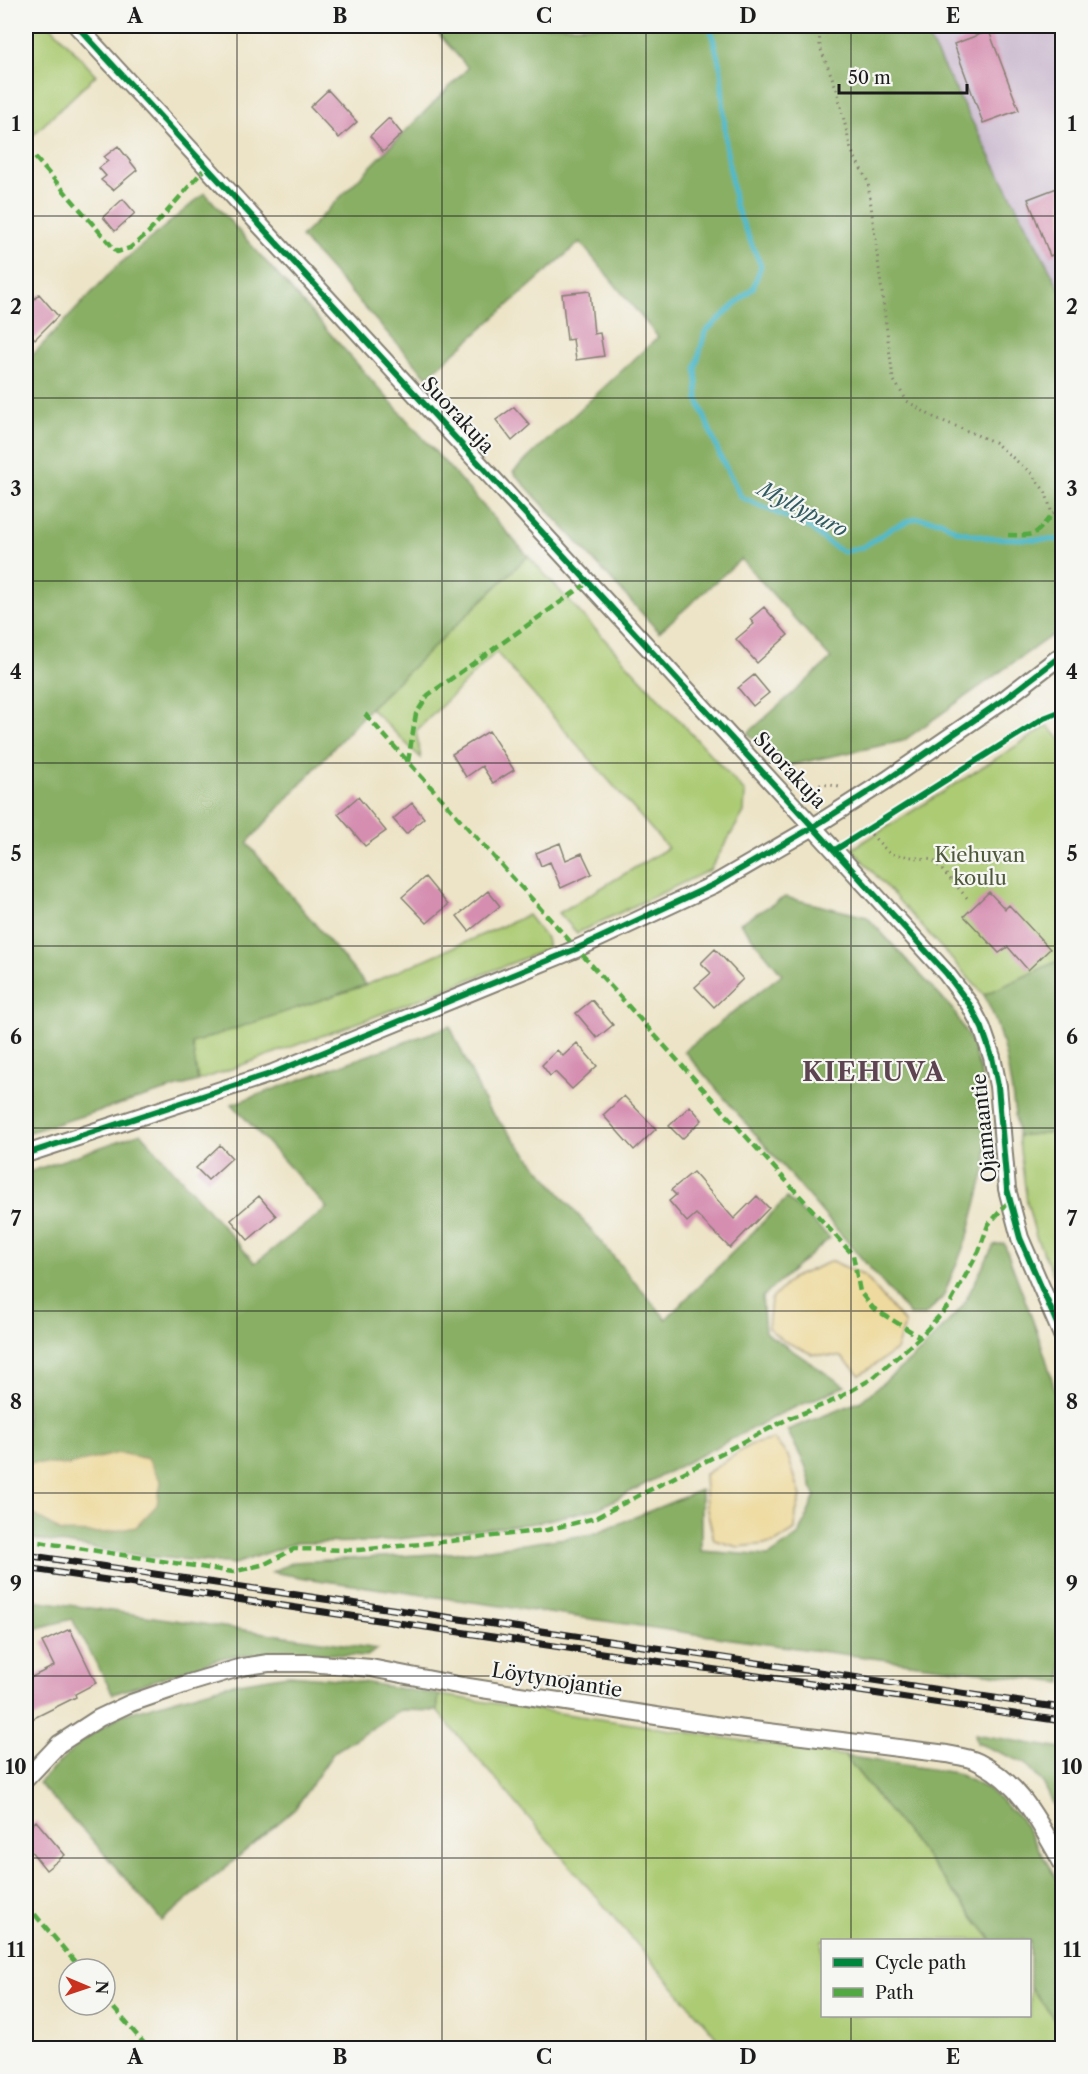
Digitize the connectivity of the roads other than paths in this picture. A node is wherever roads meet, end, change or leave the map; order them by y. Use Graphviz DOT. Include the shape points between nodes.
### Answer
graph roads {
  1 [pos="77,26"];
  2 [pos="1062,655"];
  3 [pos="813,827"];
  4 [pos="26,1154"];
  5 [pos="1062,1335"];
  6 [pos="26,1779"];
  7 [pos="1062,1863"];
  1 -- 3 [label="street, Suorakuja"];
  2 -- 3 [label="street" via="932,751"];
  3 -- 4 [label="street" via="713,885 576,949 273,1074"];
  3 -- 5 [label="street, Ojamaantie" via="946,973 982,1028 998,1086 1007,1189 1020,1238"];
  6 -- 7 [label="street, Löytynojantie" via="58,1744 99,1718 131,1703 242,1667 308,1663 371,1668 721,1726 976,1760 1005,1778 1030,1806"];
}
